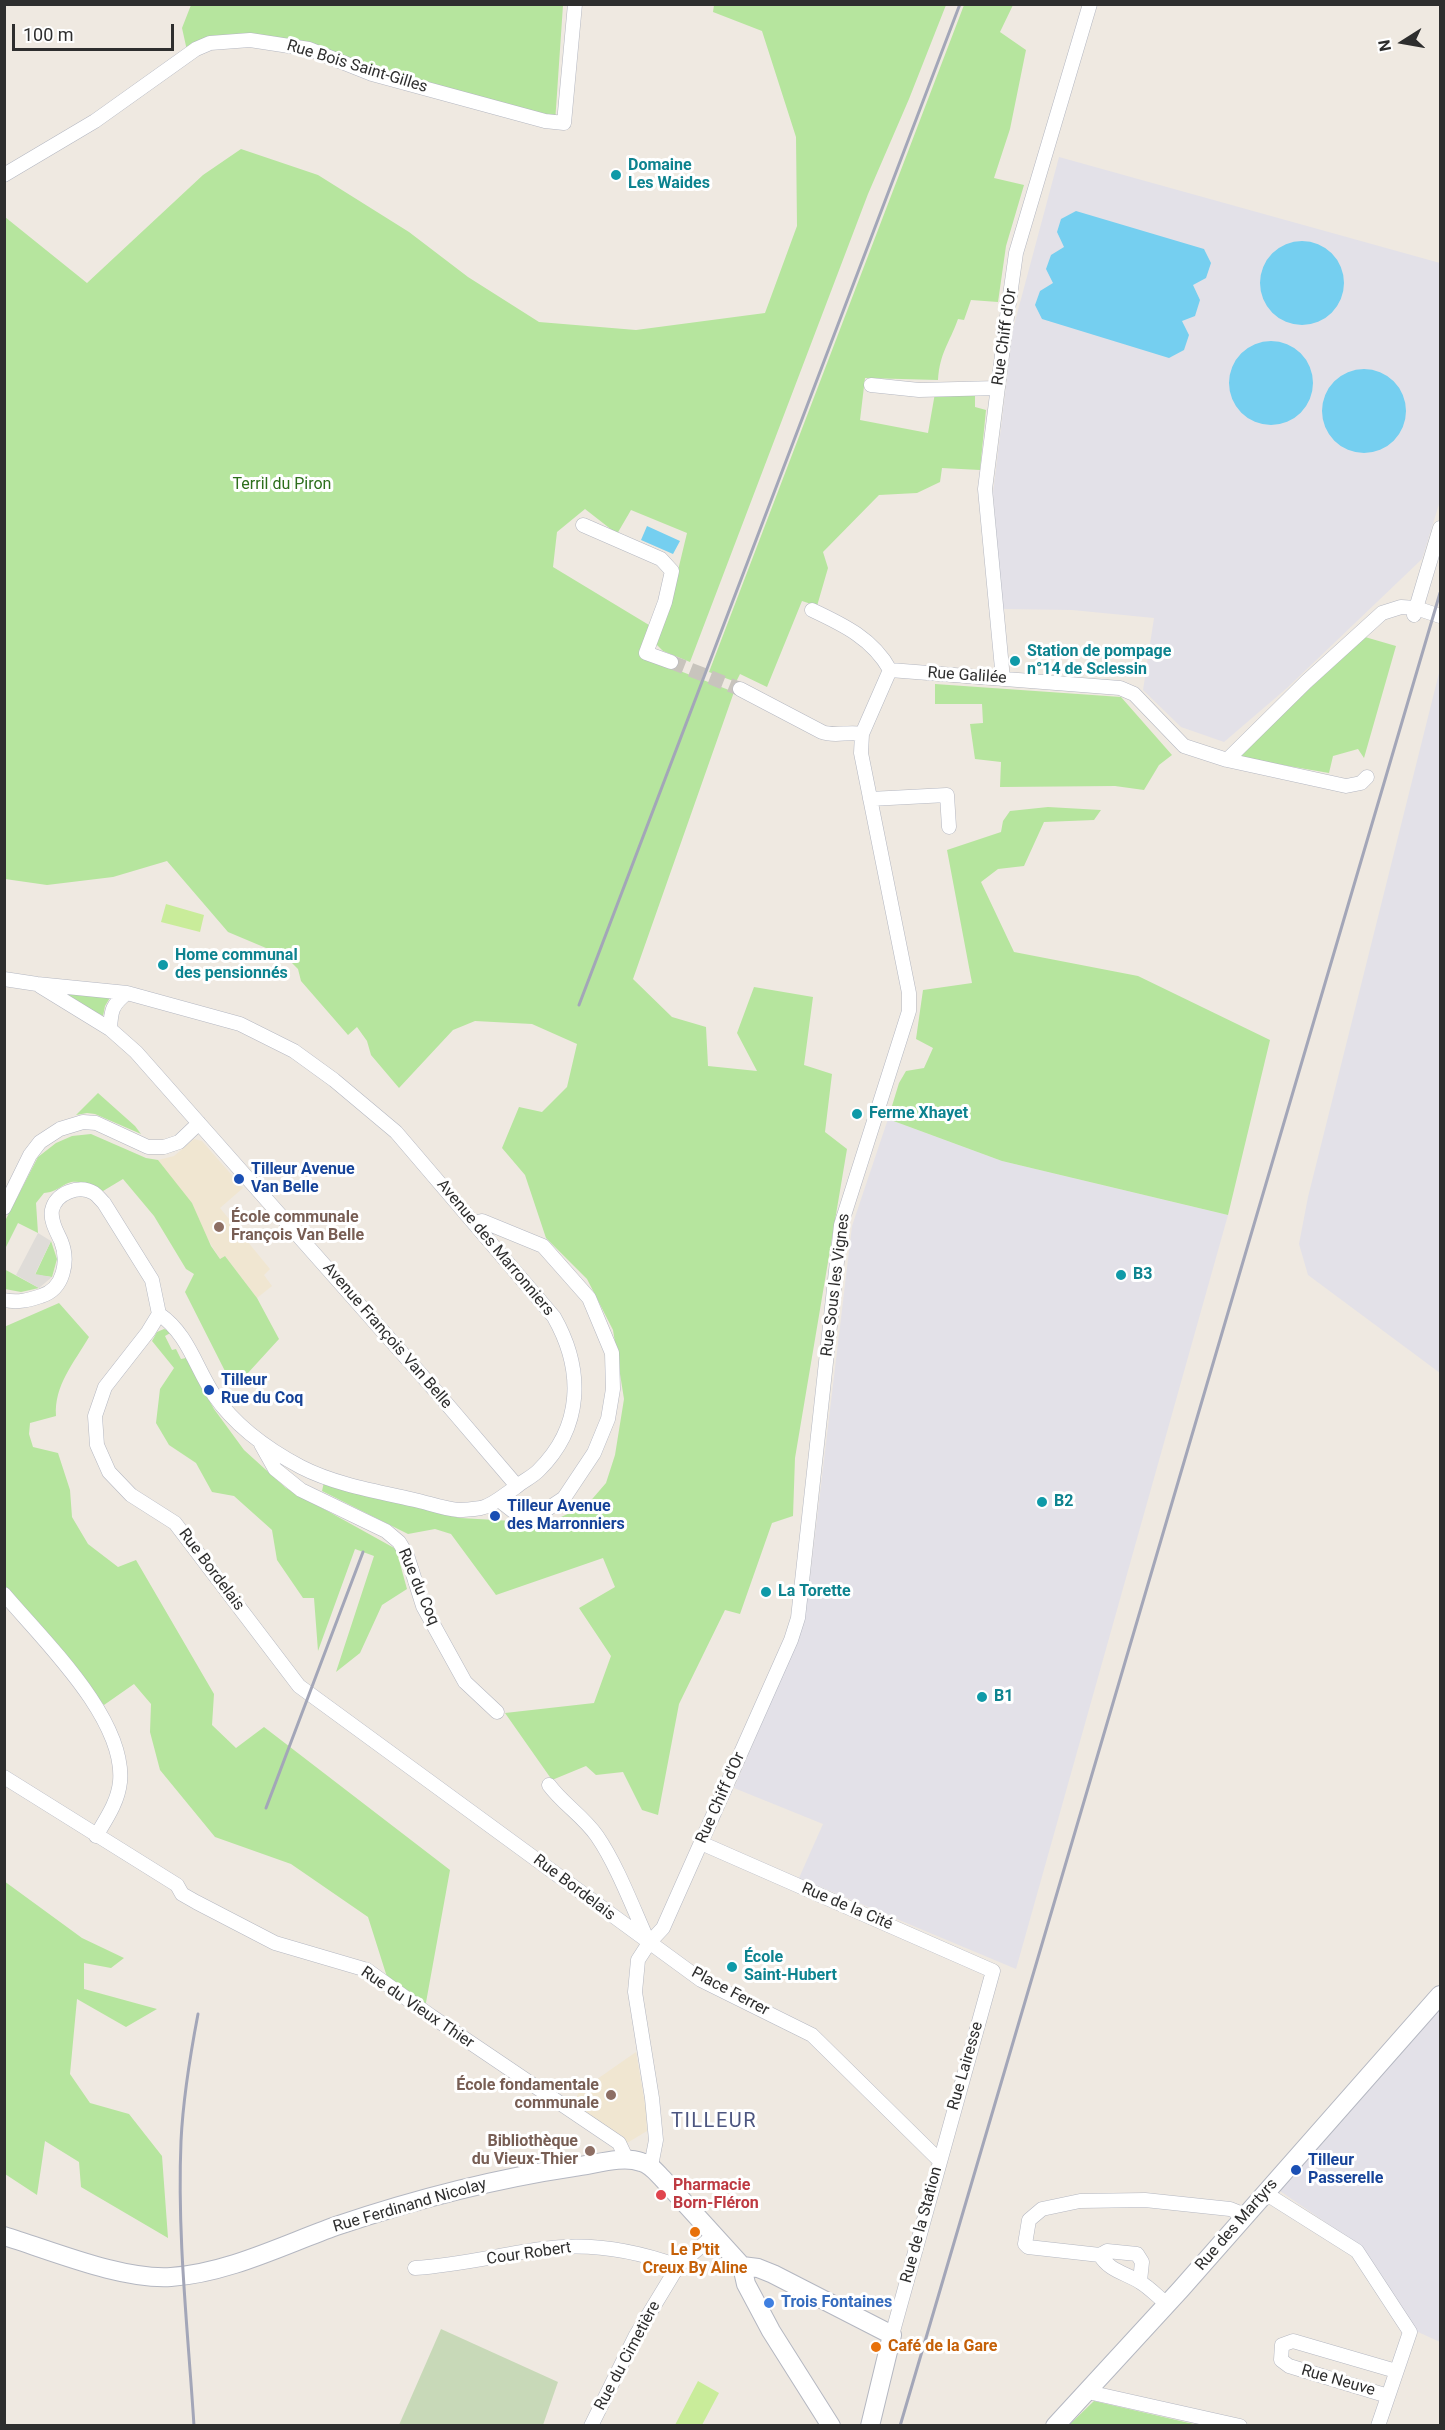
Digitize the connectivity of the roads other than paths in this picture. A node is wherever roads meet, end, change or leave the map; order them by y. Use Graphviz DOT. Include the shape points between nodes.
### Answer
graph roads {
  1 [pos="575,4"];
  2 [pos="1090,4"];
  3 [pos="4,175"];
  4 [pos="871,385"];
  5 [pos="998,388"];
  6 [pos="583,525"];
  7 [pos="1440,528"];
  8 [pos="812,610"];
  9 [pos="1415,612"];
  10 [pos="1440,616"];
  11 [pos="671,662"];
  12 [pos="890,670"];
  13 [pos="1003,679"];
  14 [pos="740,688"];
  15 [pos="862,734"];
  16 [pos="1227,760"];
  17 [pos="1368,777"];
  18 [pos="870,799"];
  19 [pos="949,827"];
  20 [pos="4,979"];
  21 [pos="37,984"];
  22 [pos="127,993"];
  23 [pos="110,1029"];
  24 [pos="199,1123"];
  25 [pos="4,1208"];
  26 [pos="474,1223"];
  27 [pos="4,1300"];
  28 [pos="159,1314"];
  29 [pos="820,1424"];
  30 [pos="261,1444"];
  31 [pos="516,1486"];
  32 [pos="499,1500"];
  33 [pos="4,1594"];
  34 [pos="497,1712"];
  35 [pos="4,1777"];
  36 [pos="549,1785"];
  37 [pos="96,1836"];
  38 [pos="701,1842"];
  39 [pos="649,1943"];
  40 [pos="993,1971"];
  41 [pos="1440,1995"];
  42 [pos="783,2019"];
  43 [pos="627,2160"];
  44 [pos="940,2161"];
  45 [pos="651,2166"];
  46 [pos="1265,2193"];
  47 [pos="1245,2215"];
  48 [pos="714,2235"];
  49 [pos="4,2236"];
  50 [pos="1100,2255"];
  51 [pos="678,2266"];
  52 [pos="742,2266"];
  53 [pos="415,2268"];
  54 [pos="1140,2282"];
  55 [pos="1167,2304"];
  56 [pos="892,2335"];
  57 [pos="1396,2371"];
  58 [pos="1088,2392"];
  59 [pos="1388,2396"];
  60 [pos="591,2426"];
  61 [pos="831,2426"];
  62 [pos="870,2426"];
  63 [pos="1055,2426"];
  64 [pos="1240,2426"];
  65 [pos="1378,2426"];
  1 -- 3 [label="street, Rue Bois Saint-Gilles" via="564,123 372,74 309,49 250,40 210,43 95,121"];
  2 -- 5 [label="street, Rue Chiff d'Or" via="1017,253"];
  4 -- 5 [label="street" via="919,390"];
  5 -- 13 [label="street, Rue Chiff d'Or" via="985,489"];
  6 -- 11 [label="street" via="661,559 672,571 646,653"];
  7 -- 9 [label="street"];
  8 -- 12 [label="street" via="867,640"];
  9 -- 10 [label="street"];
  9 -- 16 [label="street" via="1401,607 1382,613"];
  12 -- 13 [label="street, Rue Galilée"];
  12 -- 15 [label="street, Rue Sous les Vignes"];
  13 -- 16 [label="street, Rue Galilée" via="1120,688 1134,694 1184,746"];
  14 -- 15 [label="street" via="822,732"];
  15 -- 18 [label="street, Rue Sous les Vignes" via="861,753"];
  16 -- 17 [label="street, Rue Galilée" via="1346,786"];
  18 -- 19 [label="street" via="947,795"];
  18 -- 29 [label="street, Rue Sous les Vignes" via="909,993 909,1011 841,1225"];
  20 -- 21 [label="street, Avenue des Marronniers"];
  21 -- 22 [label="street, Avenue des Marronniers"];
  21 -- 23 [label="street, Avenue François Van Belle"];
  22 -- 23 [label="street" via="115,1003"];
  22 -- 26 [label="street, Avenue des Marronniers" via="240,1024 294,1051 396,1132"];
  23 -- 24 [label="street, Avenue François Van Belle" via="136,1052"];
  24 -- 25 [label="street" via="179,1142 164,1147 148,1147 96,1123 83,1122 60,1129 40,1142 30,1155"];
  24 -- 31 [label="street, Avenue François Van Belle"];
  26 -- 31 [label="street, Avenue des Marronniers" via="554,1317 573,1364 576,1402 564,1435 536,1473"];
  26 -- 32 [label="street" via="482,1221 543,1246 589,1298 612,1353 613,1389 608,1419 594,1453 564,1498 543,1512 528,1514 513,1511"];
  27 -- 28 [label="street" via="24,1301 46,1295 60,1283 65,1262 52,1209 68,1191 81,1189 94,1193 104,1203 135,1251 152,1280"];
  28 -- 30 [label="street, Avenue des Marronniers" via="183,1336 226,1411"];
  28 -- 39 [label="street, Rue Bordelais" via="105,1387 95,1416 97,1445 109,1472 131,1495 175,1523 299,1686"];
  29 -- 38 [label="street, Rue Chiff d'Or" via="798,1618"];
  30 -- 32 [label="street, Avenue des Marronniers" via="304,1468 342,1482 458,1510 483,1507"];
  30 -- 34 [label="street, Rue du Coq" via="275,1469 301,1490 386,1531 399,1542 423,1606 465,1682"];
  31 -- 32 [label="street, Avenue des Marronniers"];
  33 -- 37 [label="street" via="104,1718 120,1783 113,1807"];
  35 -- 37 [label="street, Rue du Vieux Thier"];
  36 -- 39 [label="street" via="597,1837"];
  37 -- 43 [label="street, Rue du Vieux Thier" via="177,1885 182,1894 275,1943 367,1970 619,2144"];
  38 -- 39 [label="street, Rue Chiff d'Or" via="663,1928"];
  38 -- 40 [label="street, Rue de la Cité"];
  39 -- 42 [label="street, Place Ferrer" via="701,1980"];
  39 -- 45 [label="street, Rue Chiff d'Or" via="638,1960 635,1992 656,2140"];
  40 -- 44 [label="street, Rue Lairesse"];
  41 -- 46 [label="street, Rue des Martyrs"];
  42 -- 44 [label="street, Rue de la Station" via="812,2035"];
  43 -- 45 [label="street, Rue Ferdinand Nicolay"];
  43 -- 49 [label="street, Rue Ferdinand Nicolay" via="467,2187 200,2274 141,2276"];
  44 -- 56 [label="street, Rue de la Station"];
  45 -- 48 [label="street"];
  46 -- 47 [label="street, Rue des Martyrs"];
  46 -- 57 [label="street" via="1357,2251 1410,2332"];
  47 -- 50 [label="street" via="1230,2209 1145,2200 1080,2201 1042,2209 1029,2220 1025,2244 1028,2247"];
  47 -- 55 [label="street, Rue des Martyrs"];
  48 -- 51 [label="street, Rue du Cimetière"];
  48 -- 52 [label="street"];
  50 -- 54 [label="street" via="1124,2276"];
  50 -- 54 [label="street" via="1107,2251 1137,2254 1142,2262"];
  51 -- 53 [label="street, Cour Robert" via="619,2248 584,2247 544,2248 450,2266"];
  51 -- 60 [label="street, Rue du Cimetière" via="635,2337"];
  52 -- 56 [label="street" via="773,2274"];
  52 -- 61 [label="street" via="746,2284 771,2331"];
  54 -- 55 [label="street"];
  55 -- 58 [label="street, Rue des Martyrs"];
  56 -- 62 [label="street, Rue de la Station"];
  57 -- 59 [label="street"];
  57 -- 59 [label="street, Rue Neuve" via="1293,2341 1282,2345 1281,2360 1288,2366"];
  58 -- 63 [label="street, Rue des Martyrs"];
  58 -- 64 [label="street"];
  59 -- 65 [label="street"];
}
